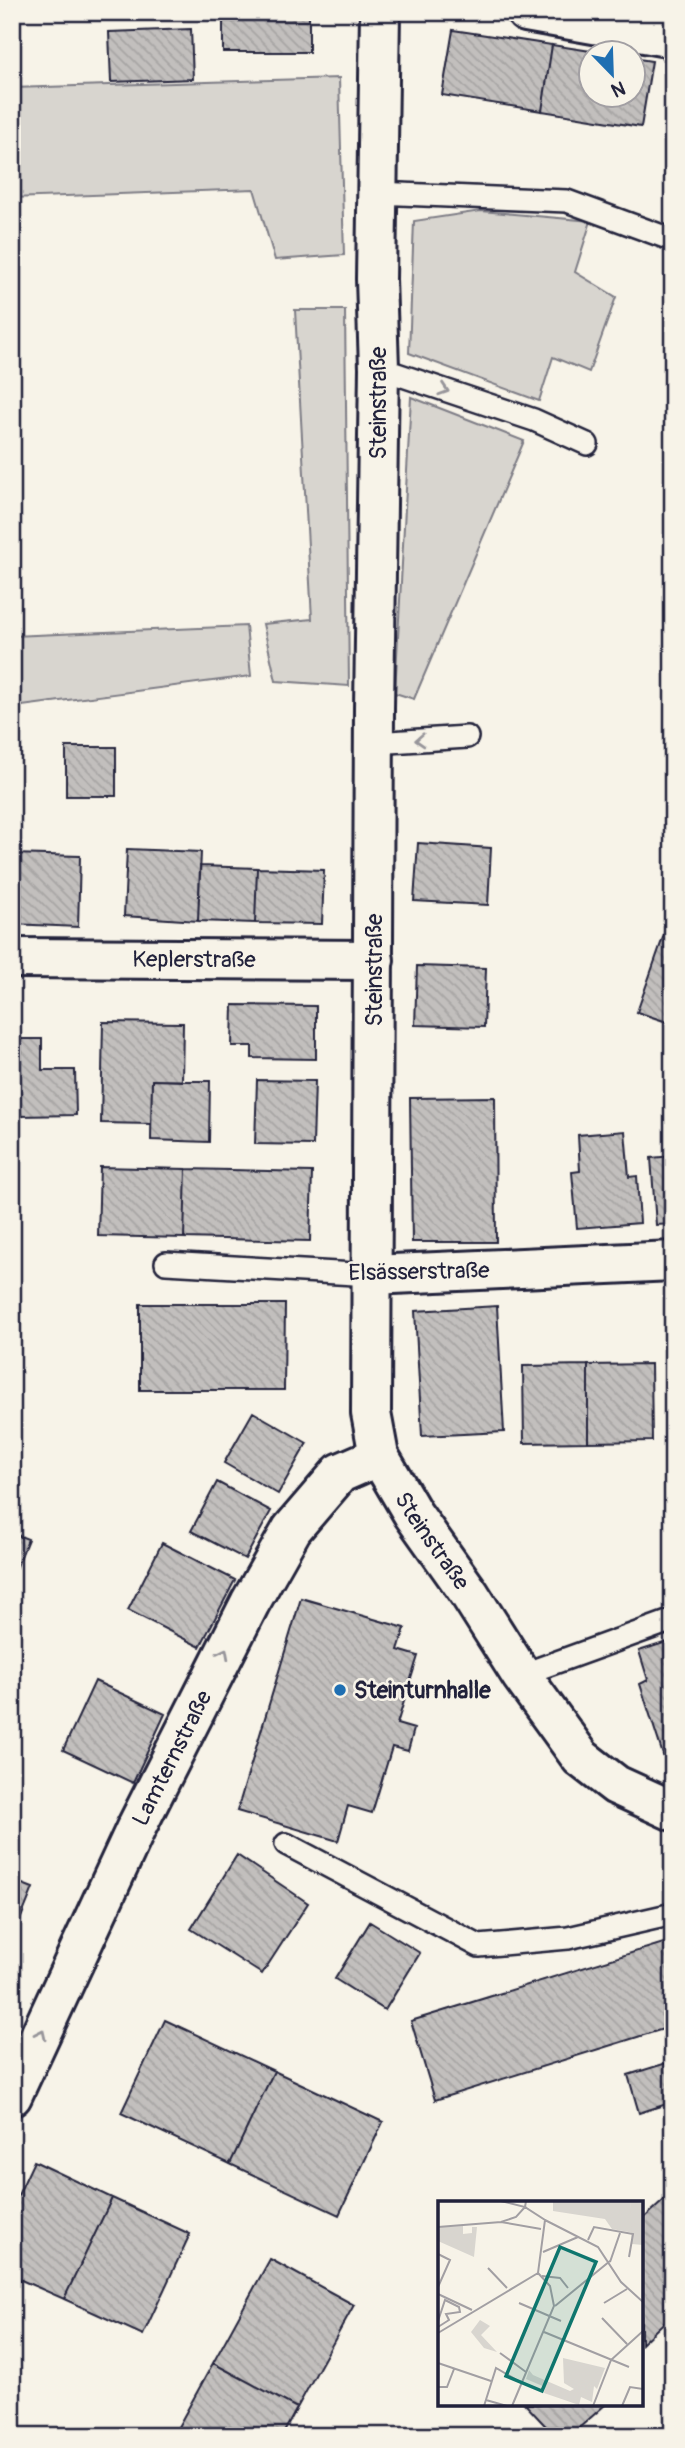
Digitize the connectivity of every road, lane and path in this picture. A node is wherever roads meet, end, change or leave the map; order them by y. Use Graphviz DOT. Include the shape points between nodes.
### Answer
graph roads {
  1 [pos="380,12"];
  2 [pos="526,12"];
  3 [pos="673,38"];
  4 [pos="377,192"];
  5 [pos="673,240"];
  6 [pos="379,369"];
  7 [pos="587,444"];
  8 [pos="467,737"];
  9 [pos="374,743"];
  10 [pos="12,958"];
  11 [pos="374,960"];
  12 [pos="673,1261"];
  13 [pos="166,1263"];
  14 [pos="372,1275"];
  15 [pos="379,1456"];
  16 [pos="673,1620"];
  17 [pos="522,1675"];
  18 [pos="673,1811"];
  19 [pos="286,1844"];
  20 [pos="673,1914"];
  21 [pos="12,2096"];
  1 -- 4 [label="street, Steinstraße"];
  2 -- 3 [label="street"];
  4 -- 5 [label="lane" via="567,201"];
  4 -- 6 [label="street, Steinstraße"];
  6 -- 7 [label="lane, one-way" via="534,420"];
  6 -- 9 [label="street, Steinstraße"];
  8 -- 9 [label="lane, one-way"];
  9 -- 11 [label="street, Steinstraße"];
  10 -- 11 [label="street, Keplerstraße"];
  11 -- 14 [label="street, Steinstraße"];
  12 -- 14 [label="street, Elsässerstraße"];
  13 -- 14 [label="lane, Elsässerstraße"];
  14 -- 15 [label="street, Steinstraße" via="371,1413"];
  15 -- 17 [label="street, Steinstraße"];
  21 -- 15 [label="street, Lamternstraße, one-way" via="136,1828 292,1529 340,1473"];
  16 -- 17 [label="lane"];
  17 -- 18 [label="street, Steinstraße" via="603,1791"];
  19 -- 20 [label="lane" via="480,1946 568,1938"];
}
